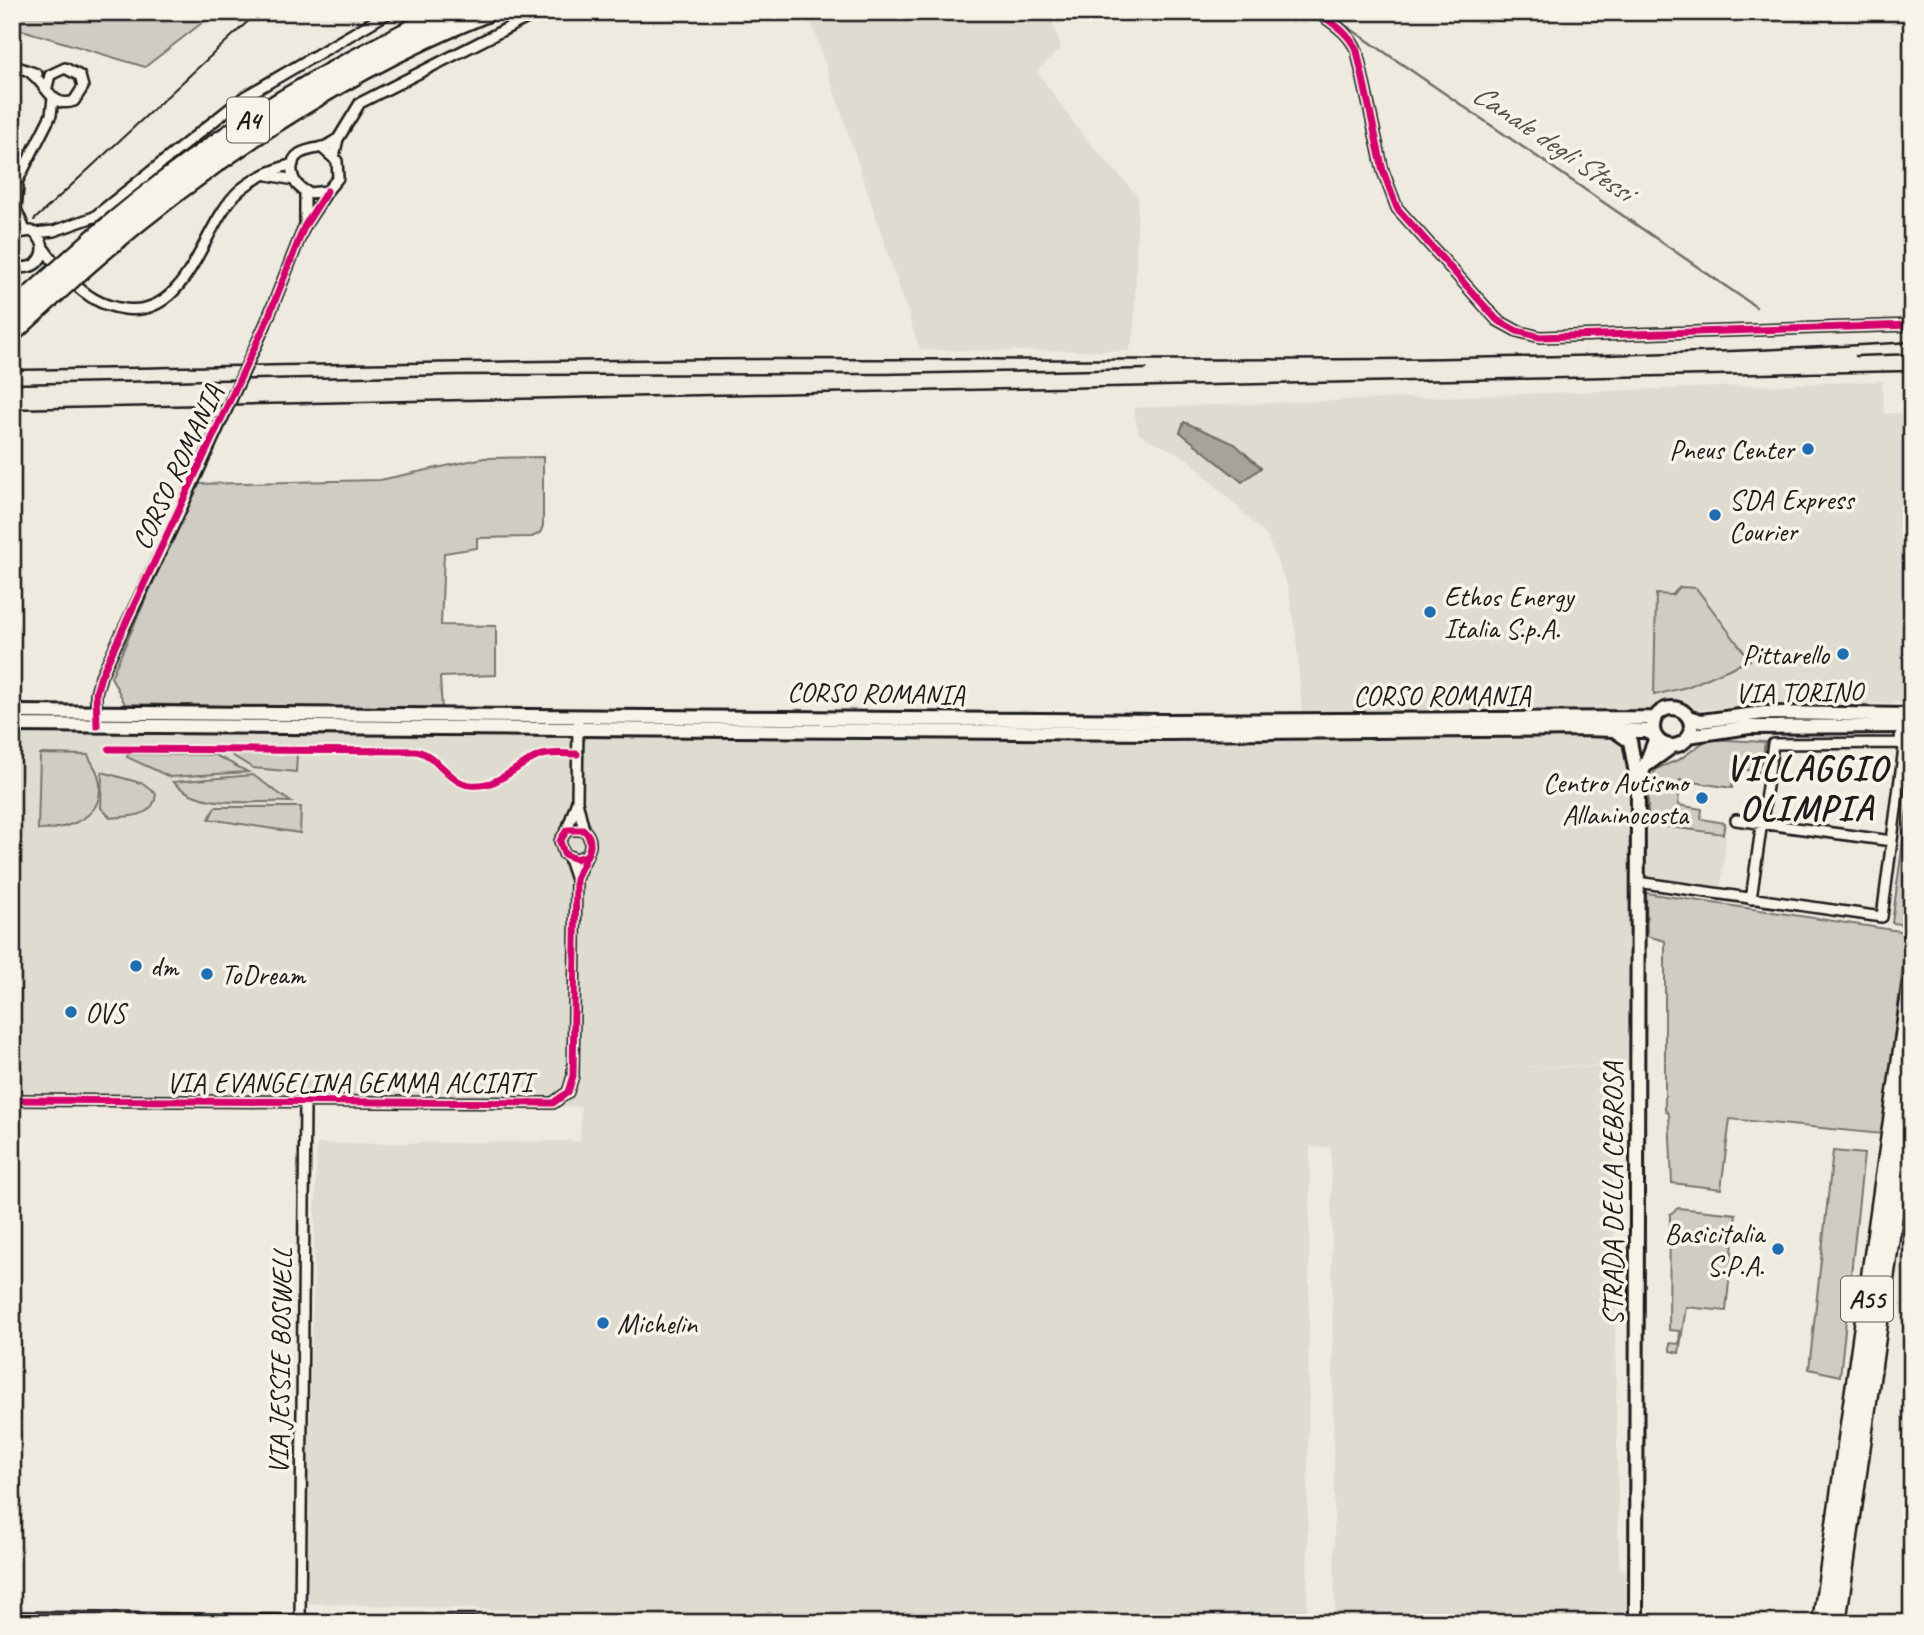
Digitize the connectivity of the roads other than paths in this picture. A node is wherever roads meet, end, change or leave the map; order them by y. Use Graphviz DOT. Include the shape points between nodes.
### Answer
graph roads {
  1 [pos="390,12"];
  2 [pos="448,12"];
  3 [pos="487,12"];
  4 [pos="539,12"];
  5 [pos="1317,12"];
  6 [pos="12,65"];
  7 [pos="32,74"];
  8 [pos="50,75"];
  9 [pos="47,87"];
  10 [pos="52,98"];
  11 [pos="63,103"];
  12 [pos="51,115"];
  13 [pos="338,139"];
  14 [pos="321,147"];
  15 [pos="334,156"];
  16 [pos="293,164"];
  17 [pos="262,175"];
  18 [pos="294,180"];
  19 [pos="18,182"];
  20 [pos="327,191"];
  21 [pos="12,192"];
  22 [pos="305,192"];
  23 [pos="304,227"];
  24 [pos="25,230"];
  25 [pos="54,231"];
  26 [pos="35,233"];
  27 [pos="12,234"];
  28 [pos="44,247"];
  29 [pos="12,264"];
  30 [pos="37,264"];
  31 [pos="71,268"];
  32 [pos="12,312"];
  33 [pos="1912,325"];
  34 [pos="12,333"];
  35 [pos="12,712"];
  36 [pos="1912,715"];
  37 [pos="1655,718"];
  38 [pos="1688,718"];
  39 [pos="96,719"];
  40 [pos="578,721"];
  41 [pos="12,724"];
  42 [pos="1906,726"];
  43 [pos="1614,730"];
  44 [pos="1655,736"];
  45 [pos="1688,736"];
  46 [pos="1900,743"];
  47 [pos="1674,746"];
  48 [pos="1643,767"];
  49 [pos="1638,783"];
  50 [pos="577,801"];
  51 [pos="1736,820"];
  52 [pos="1761,822"];
  53 [pos="567,830"];
  54 [pos="584,830"];
  55 [pos="1892,841"];
  56 [pos="568,856"];
  57 [pos="585,856"];
  58 [pos="576,880"];
  59 [pos="1637,883"];
  60 [pos="1751,898"];
  61 [pos="1912,986"];
  62 [pos="1912,1079"];
  63 [pos="12,1100"];
  64 [pos="305,1102"];
  65 [pos="12,1617"];
  66 [pos="300,1620"];
  67 [pos="202,1621"];
  68 [pos="522,1623"];
  69 [pos="1636,1623"];
  70 [pos="1822,1623"];
  71 [pos="1836,1623"];
  1 -- 25 [label="street" via="244,97 94,217"];
  2 -- 31 [label="highway, A4" via="252,117 174,173"];
  3 -- 31 [label="highway, A4" via="384,59 263,129"];
  4 -- 13 [label="street" via="360,103"];
  5 -- 33 [label="street" via="1351,38 1357,51 1383,171 1397,208 1497,320 1517,331 1540,337"];
  6 -- 7 [label="street"];
  7 -- 8 [label="street"];
  7 -- 9 [label="street"];
  8 -- 9 [label="street"];
  8 -- 11 [label="street" via="65,68 80,76 83,87 79,97"];
  9 -- 10 [label="street"];
  10 -- 11 [label="street"];
  10 -- 12 [label="street"];
  11 -- 12 [label="street"];
  12 -- 19 [label="street"];
  13 -- 14 [label="street"];
  13 -- 15 [label="street"];
  14 -- 15 [label="street"];
  14 -- 16 [label="street" via="301,152"];
  15 -- 20 [label="street" via="338,178"];
  16 -- 17 [label="street"];
  16 -- 18 [label="street"];
  17 -- 18 [label="street"];
  17 -- 31 [label="street" via="227,205 198,257 162,302 135,311 109,307 84,294"];
  18 -- 22 [label="street"];
  19 -- 21 [label="street"];
  19 -- 24 [label="street" via="16,209"];
  20 -- 22 [label="street"];
  20 -- 23 [label="street, CORSO ROMANIA"];
  22 -- 23 [label="street, CORSO ROMANIA"];
  23 -- 39 [label="street, CORSO ROMANIA, bridge" via="266,323 101,676"];
  24 -- 26 [label="street"];
  24 -- 27 [label="street"];
  25 -- 26 [label="street"];
  25 -- 28 [label="street"];
  26 -- 28 [label="street"];
  28 -- 30 [label="street"];
  28 -- 31 [label="street"];
  29 -- 30 [label="street" via="22,268"];
  30 -- 31 [label="street"];
  31 -- 32 [label="highway, A4, bridge"];
  31 -- 34 [label="highway, A4, bridge"];
  35 -- 39 [label="main road, CORSO ROMANIA"];
  36 -- 38 [label="main road, VIA TORINO" via="1764,713 1702,721"];
  37 -- 38 [label="main road" via="1670,708"];
  37 -- 40 [label="main road, CORSO ROMANIA"];
  37 -- 44 [label="main road"];
  38 -- 45 [label="main road"];
  39 -- 40 [label="main road, CORSO ROMANIA"];
  39 -- 41 [label="main road, CORSO ROMANIA"];
  40 -- 43 [label="main road, CORSO ROMANIA" via="1164,733"];
  40 -- 50 [label="street"];
  42 -- 45 [label="main road, VIA TORINO" via="1749,727"];
  42 -- 46 [label="street"];
  43 -- 44 [label="main road, CORSO ROMANIA" via="1646,731"];
  43 -- 49 [label="main road" via="1630,741"];
  44 -- 47 [label="main road"];
  44 -- 48 [label="main road, STRADA DELLA CEBROSA"];
  45 -- 47 [label="main road"];
  46 -- 52 [label="street, VIA TORINO" via="1773,744"];
  46 -- 55 [label="street" via="1904,748"];
  47 -- 48 [label="main road"];
  48 -- 49 [label="main road, STRADA DELLA CEBROSA"];
  49 -- 59 [label="main road, STRADA DELLA CEBROSA"];
  50 -- 53 [label="street"];
  50 -- 54 [label="street"];
  51 -- 52 [label="street"];
  52 -- 55 [label="street"];
  52 -- 60 [label="street"];
  53 -- 54 [label="street"];
  53 -- 56 [label="street" via="560,841"];
  54 -- 57 [label="street" via="591,845"];
  55 -- 60 [label="street" via="1882,917"];
  56 -- 57 [label="street"];
  56 -- 58 [label="street, VIA EVANGELINA GEMMA ALCIATI"];
  57 -- 58 [label="street, VIA EVANGELINA GEMMA ALCIATI"];
  58 -- 64 [label="street, VIA EVANGELINA GEMMA ALCIATI" via="573,1076 563,1097 544,1105"];
  59 -- 60 [label="street"];
  59 -- 69 [label="main road, STRADA DELLA CEBROSA"];
  61 -- 70 [label="highway, A55"];
  62 -- 71 [label="highway, A55"];
  63 -- 64 [label="street, VIA EVANGELINA GEMMA ALCIATI"];
  64 -- 66 [label="street, VIA JESSIE BOSWELL"];
  65 -- 67 [label="street"];
  66 -- 67 [label="street"];
  66 -- 68 [label="street"];
}
